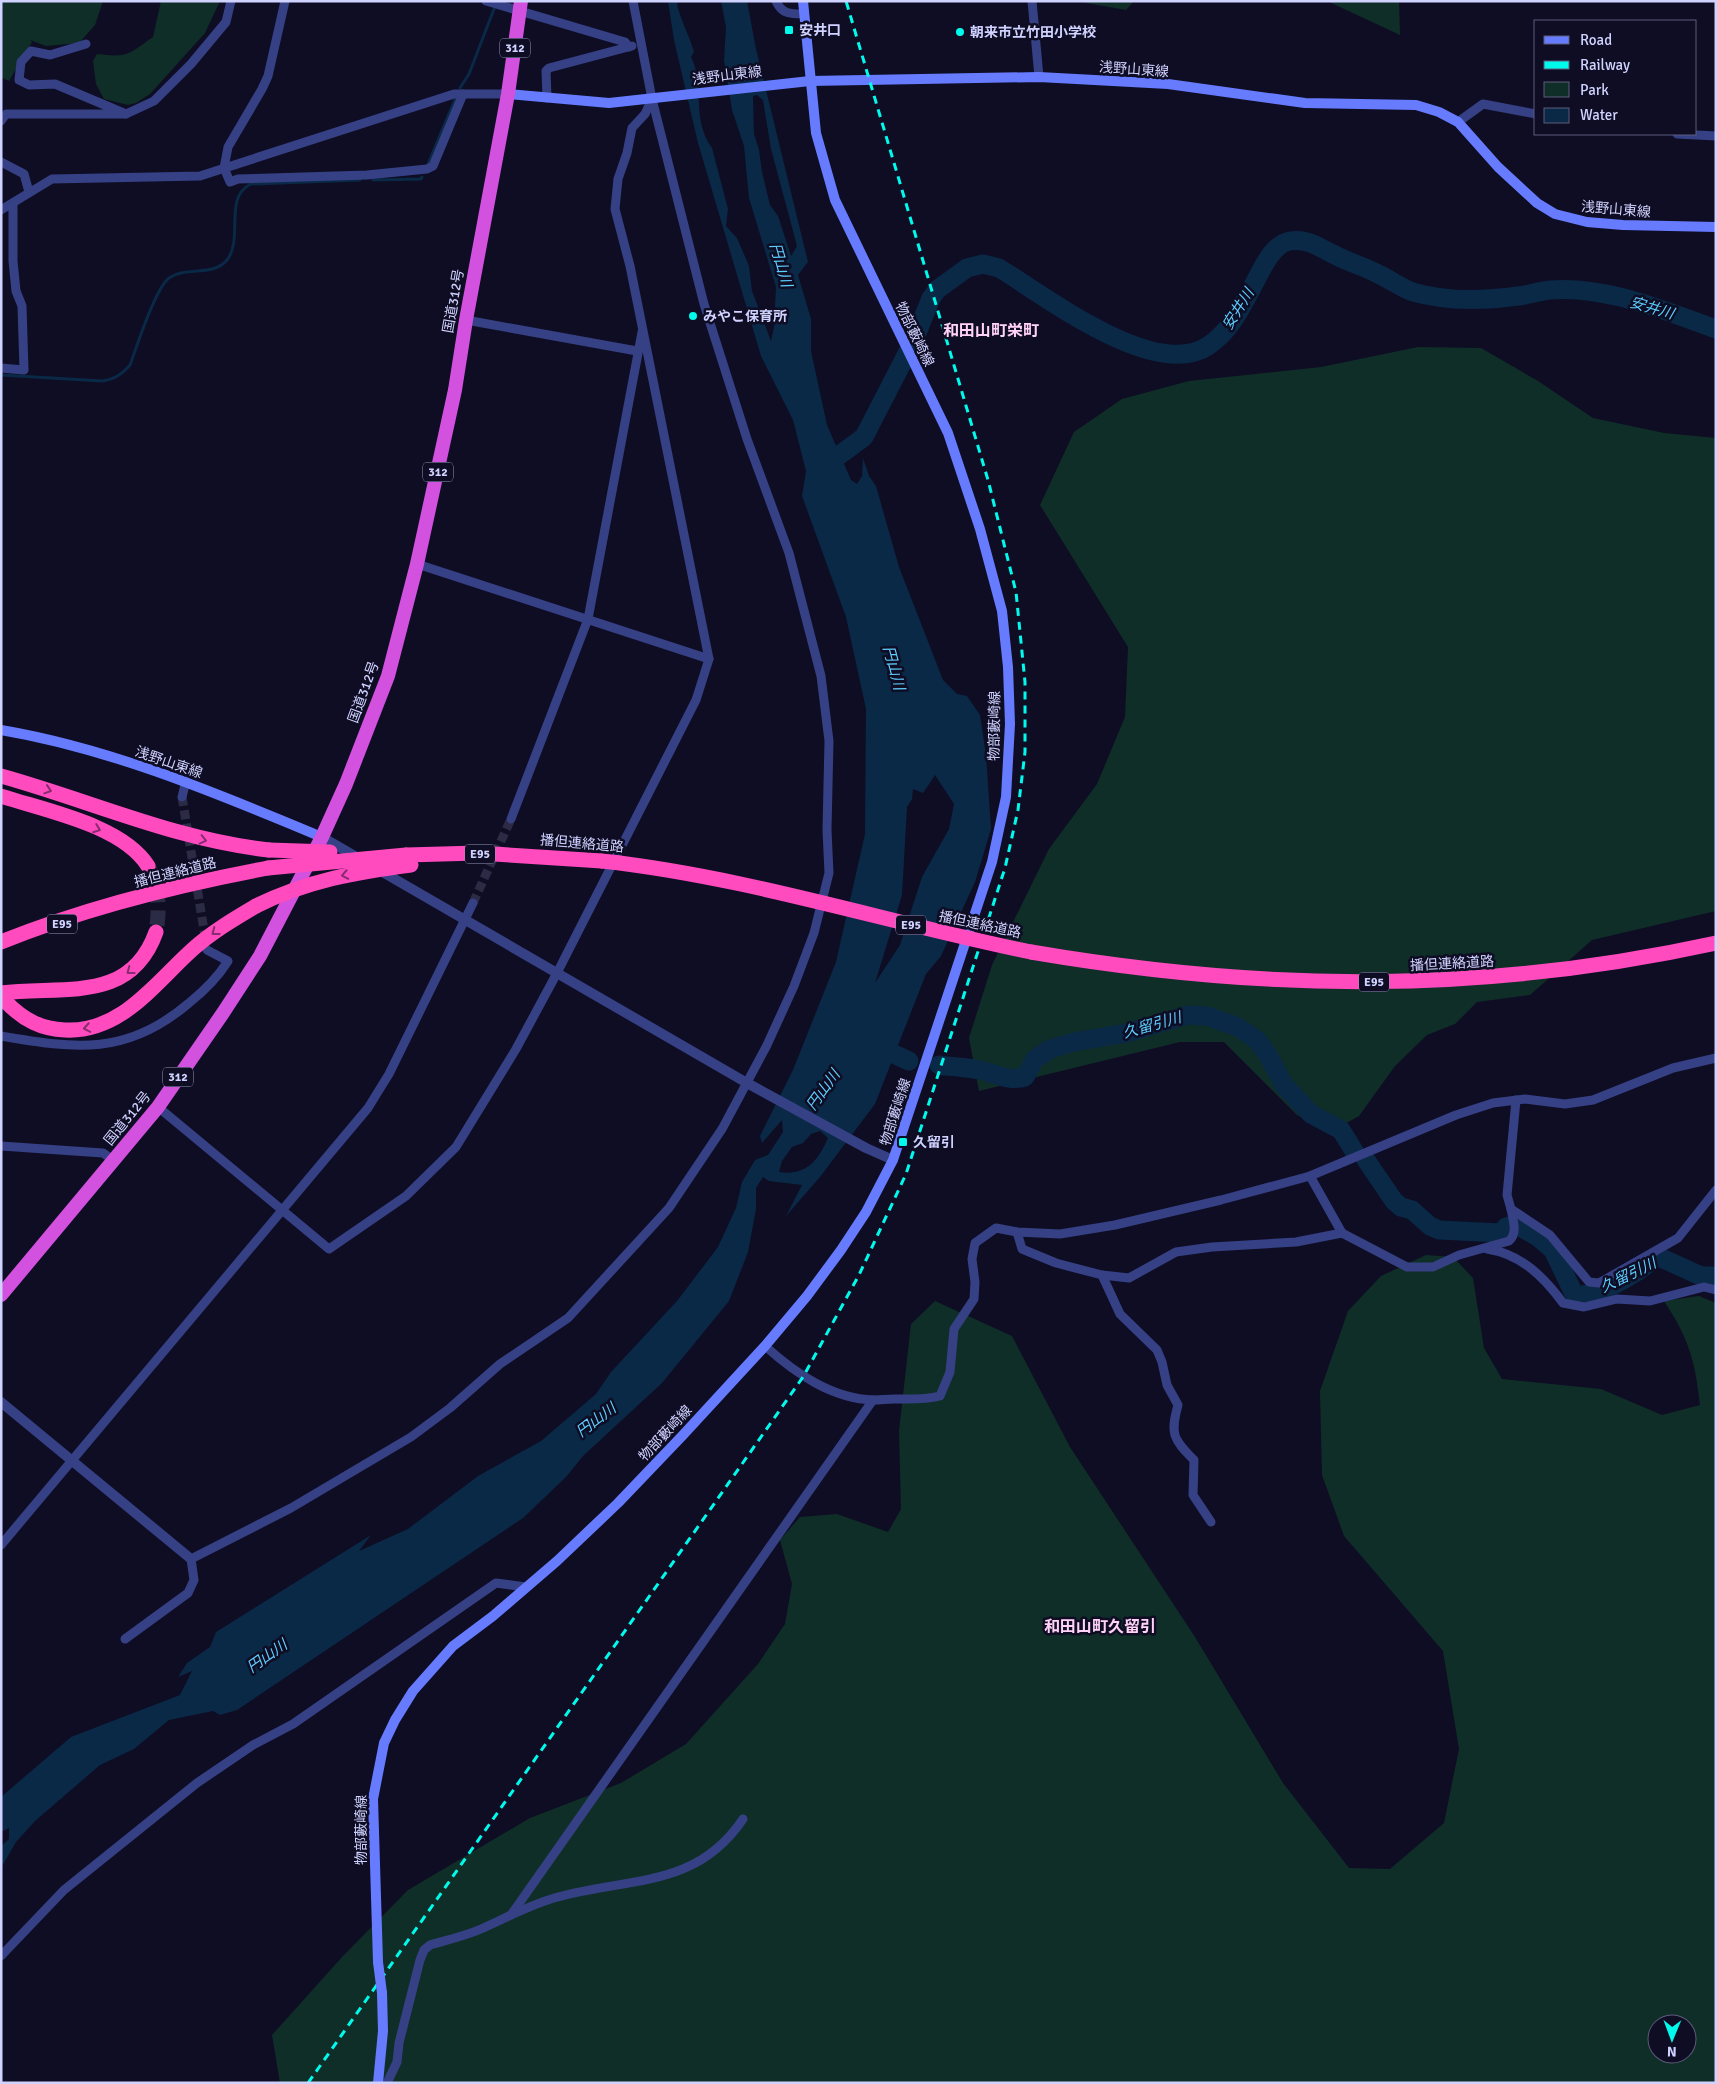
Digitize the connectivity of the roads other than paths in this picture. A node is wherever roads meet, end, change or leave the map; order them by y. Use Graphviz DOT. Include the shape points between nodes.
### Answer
graph roads {
  1 [pos="231,1"];
  2 [pos="285,1"];
  3 [pos="486,1"];
  4 [pos="633,1"];
  5 [pos="776,1"];
  6 [pos="803,1"];
  7 [pos="1032,1"];
  8 [pos="521,6"];
  9 [pos="803,14"];
  10 [pos="86,44"];
  11 [pos="641,44"];
  12 [pos="629,47"];
  13 [pos="1038,77"];
  14 [pos="810,81"];
  15 [pos="463,94"];
  16 [pos="508,94"];
  17 [pos="547,98"];
  18 [pos="656,98"];
  19 [pos="126,114"];
  20 [pos="1534,114"];
  21 [pos="1,121"];
  22 [pos="1458,122"];
  23 [pos="1696,135"];
  24 [pos="1716,136"];
  25 [pos="1,162"];
  26 [pos="224,168"];
  27 [pos="29,192"];
  28 [pos="13,205"];
  29 [pos="1,210"];
  30 [pos="1716,228"];
  31 [pos="466,320"];
  32 [pos="642,329"];
  33 [pos="637,351"];
  34 [pos="1,368"];
  35 [pos="417,564"];
  36 [pos="588,619"];
  37 [pos="709,659"];
  38 [pos="1,730"];
  39 [pos="1,776"];
  40 [pos="186,781"];
  41 [pos="1,796"];
  42 [pos="182,797"];
  43 [pos="511,819"];
  44 [pos="322,837"];
  45 [pos="407,856"];
  46 [pos="148,866"];
  47 [pos="125,901"];
  48 [pos="472,903"];
  49 [pos="465,920"];
  50 [pos="156,932"];
  51 [pos="1,942"];
  52 [pos="1716,943"];
  53 [pos="207,950"];
  54 [pos="1,951"];
  55 [pos="557,974"];
  56 [pos="4,998"];
  57 [pos="1,1036"];
  58 [pos="1716,1058"];
  59 [pos="751,1085"];
  60 [pos="1516,1100"];
  61 [pos="158,1107"];
  62 [pos="1,1146"];
  63 [pos="114,1160"];
  64 [pos="893,1160"];
  65 [pos="1310,1176"];
  66 [pos="1716,1190"];
  67 [pos="282,1210"];
  68 [pos="1512,1213"];
  69 [pos="1017,1232"];
  70 [pos="1342,1233"];
  71 [pos="1482,1249"];
  72 [pos="1102,1275"];
  73 [pos="1716,1290"];
  74 [pos="1,1295"];
  75 [pos="765,1346"];
  76 [pos="873,1400"];
  77 [pos="1,1402"];
  78 [pos="72,1461"];
  79 [pos="1211,1522"];
  80 [pos="1,1546"];
  81 [pos="191,1559"];
  82 [pos="526,1587"];
  83 [pos="125,1639"];
  84 [pos="743,1820"];
  85 [pos="511,1915"];
  86 [pos="1,1956"];
  87 [pos="378,2083"];
  88 [pos="387,2083"];
  1 -- 19 [label="street" via="226,22 191,64 154,100"];
  2 -- 26 [label="street" via="268,76 228,147"];
  3 -- 8 [label="street"];
  4 -- 11 [label="street"];
  5 -- 9 [label="street" via="780,9 789,14"];
  6 -- 9 [label="main road, 物部藪崎線"];
  7 -- 13 [label="street"];
  8 -- 12 [label="street" via="624,42"];
  8 -- 16 [label="highway, 国道312号 / 312"];
  9 -- 14 [label="main road, 物部藪崎線"];
  10 -- 19 [label="street" via="50,55 31,51 21,62 19,80 29,85 55,84"];
  11 -- 12 [label="street"];
  11 -- 18 [label="street"];
  12 -- 17 [label="street" via="548,68"];
  13 -- 14 [label="main road, 浅野山東線"];
  13 -- 22 [label="main road, 浅野山東線" via="1168,84 1305,103 1416,105"];
  14 -- 18 [label="main road, 浅野山東線"];
  14 -- 64 [label="main road, 物部藪崎線" via="816,133 835,200 948,433 991,569 1002,611 1007,657 1010,724 1006,796 992,862"];
  15 -- 16 [label="street"];
  15 -- 26 [label="street" via="454,94"];
  15 -- 26 [label="street" via="433,166 428,169 230,182"];
  16 -- 17 [label="main road, 浅野山東線"];
  16 -- 31 [label="highway, 国道312号 / 312"];
  17 -- 18 [label="main road, 浅野山東線" via="609,103"];
  18 -- 32 [label="street" via="632,128 618,179 616,209"];
  18 -- 59 [label="street" via="704,304 747,440 789,553 812,637 821,676 829,741 829,873 814,933"];
  19 -- 21 [label="street" via="6,114"];
  20 -- 22 [label="street" via="1483,104"];
  22 -- 30 [label="main road, 浅野山東線" via="1498,167 1555,214 1587,222"];
  23 -- 24 [label="street"];
  25 -- 27 [label="street" via="24,174"];
  26 -- 27 [label="street" via="200,176 52,180"];
  27 -- 28 [label="street"];
  28 -- 29 [label="street"];
  28 -- 34 [label="street" via="13,261 16,291 22,306 24,370"];
  31 -- 33 [label="street"];
  31 -- 35 [label="highway, 国道312号 / 312" via="455,390"];
  32 -- 33 [label="street"];
  32 -- 37 [label="street"];
  33 -- 36 [label="street"];
  35 -- 36 [label="street"];
  35 -- 44 [label="highway, 国道312号 / 312" via="388,676"];
  36 -- 37 [label="street"];
  36 -- 43 [label="street"];
  37 -- 55 [label="street" via="696,700"];
  38 -- 40 [label="main road, 浅野山東線" via="70,745"];
  39 -- 45 [label="highway, one-way, bridge" via="192,837 229,845 269,850"];
  40 -- 42 [label="street"];
  40 -- 44 [label="main road, 浅野山東線"];
  41 -- 46 [label="highway, one-way" via="107,832 129,844"];
  44 -- 49 [label="street"];
  44 -- 61 [label="highway, 国道312号 / 312" via="260,956"];
  45 -- 47 [label="highway, 播但連絡道路 / E95, bridge" via="268,868 213,878"];
  45 -- 52 [label="highway, 播但連絡道路 / E95, bridge" via="485,859 553,856 685,873 1031,952 1224,978 1341,983 1476,978 1616,962"];
  45 -- 56 [label="highway, one-way, bridge" via="321,880 256,906 209,936 138,1001 105,1024 81,1030 46,1028 24,1018"];
  47 -- 51 [label="highway, 播但連絡道路 / E95" via="43,925"];
  47 -- 54 [label="highway, 播但連絡道路 / E95"];
  48 -- 49 [label="street"];
  49 -- 55 [label="street"];
  49 -- 67 [label="street" via="390,1074 368,1108"];
  50 -- 56 [label="highway, one-way" via="147,955 138,965 110,983"];
  53 -- 57 [label="street" via="228,961 222,971 182,1009 163,1023 134,1037 111,1045 86,1046 51,1045"];
  55 -- 59 [label="street"];
  55 -- 67 [label="street" via="456,1147 406,1196 329,1249"];
  58 -- 60 [label="street" via="1673,1068 1593,1100 1565,1104"];
  59 -- 64 [label="street"];
  59 -- 81 [label="street" via="669,1208 568,1318 500,1364 411,1437 291,1508"];
  60 -- 65 [label="street" via="1493,1103 1456,1115"];
  60 -- 68 [label="street" via="1507,1195"];
  61 -- 63 [label="highway, 国道312号 / 312"];
  61 -- 67 [label="street"];
  62 -- 63 [label="street" via="103,1153"];
  63 -- 74 [label="highway, 国道312号 / 312"];
  64 -- 75 [label="main road, 物部藪崎線" via="866,1212 841,1250"];
  65 -- 69 [label="street" via="1115,1224 1060,1234"];
  65 -- 70 [label="street"];
  66 -- 68 [label="street" via="1678,1238 1599,1283 1589,1282 1550,1235"];
  67 -- 78 [label="street"];
  68 -- 71 [label="street" via="1513,1237"];
  69 -- 72 [label="street" via="1022,1249 1056,1264"];
  69 -- 76 [label="street" via="996,1228 975,1242 972,1259 974,1299 954,1329 950,1372 940,1396 926,1400"];
  70 -- 71 [label="street" via="1407,1267 1433,1267"];
  70 -- 72 [label="street" via="1296,1242 1176,1252 1129,1278"];
  71 -- 73 [label="street" via="1497,1251 1524,1262 1545,1278 1563,1303 1584,1307 1617,1299 1650,1301 1704,1288"];
  72 -- 79 [label="street" via="1120,1314 1157,1350 1167,1385 1178,1405 1173,1428 1179,1444 1194,1460 1194,1495"];
  75 -- 76 [label="street" via="786,1365 815,1383"];
  75 -- 82 [label="main road, 物部藪崎線" via="618,1503"];
  76 -- 85 [label="street"];
  77 -- 78 [label="street"];
  78 -- 80 [label="street"];
  78 -- 81 [label="street"];
  81 -- 83 [label="street" via="194,1580 188,1593"];
  82 -- 86 [label="street" via="496,1584 293,1724 253,1745 197,1783 64,1890"];
  82 -- 87 [label="main road, 物部藪崎線, bridge" via="453,1646 413,1691 384,1743 373,1800 383,2030"];
  84 -- 85 [label="street" via="730,1840 680,1871 641,1883 556,1897"];
  85 -- 88 [label="street" via="424,1950 396,2062"];
}
